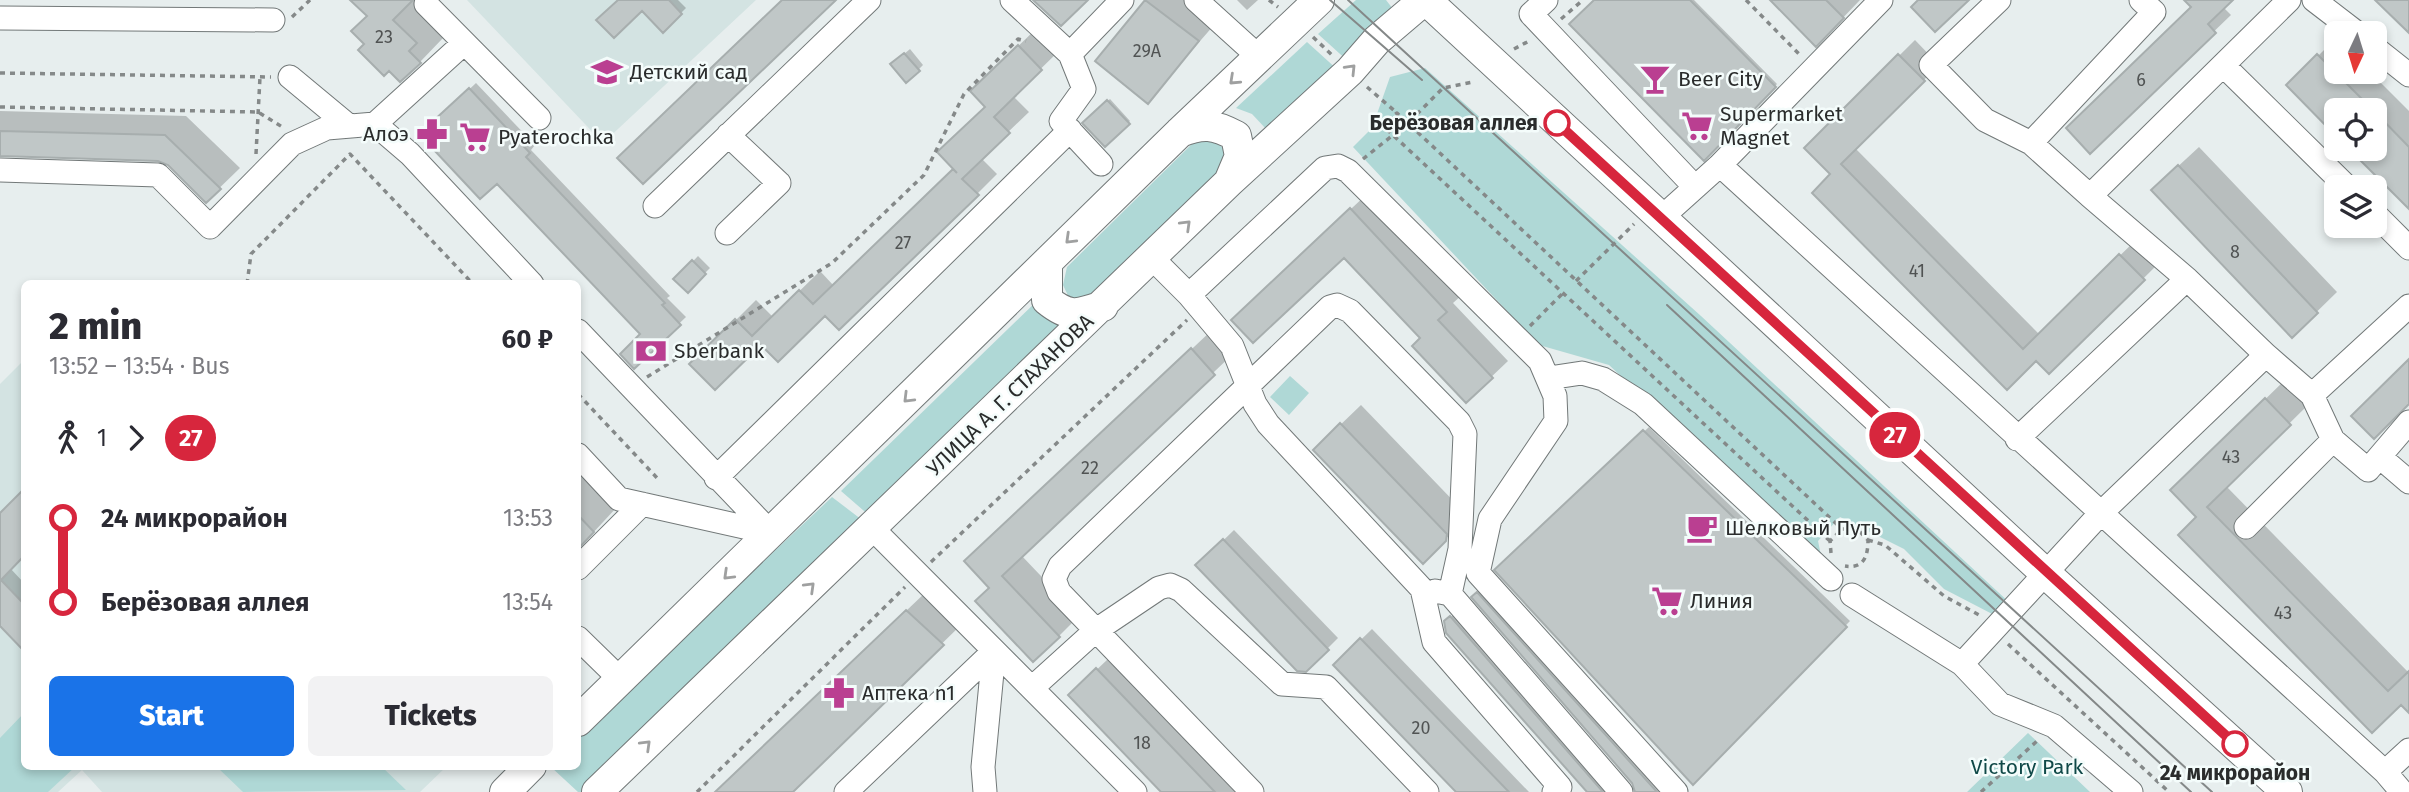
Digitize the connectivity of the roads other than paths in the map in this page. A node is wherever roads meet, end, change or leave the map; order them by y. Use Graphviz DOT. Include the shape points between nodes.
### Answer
graph roads {
  1 [pos="869,0"];
  2 [pos="1012,0"];
  3 [pos="1122,0"];
  4 [pos="1196,0"];
  5 [pos="1319,0"];
  6 [pos="1425,0"];
  7 [pos="1546,0"];
  8 [pos="1999,0"];
  9 [pos="2141,0"];
  10 [pos="2289,0"];
  11 [pos="2314,0"];
  12 [pos="1873,3"];
  13 [pos="426,5"];
  14 [pos="0,18"];
  15 [pos="273,19"];
  16 [pos="2341,21"];
  17 [pos="463,44"];
  18 [pos="1070,54"];
  19 [pos="1259,57"];
  20 [pos="2387,58"];
  21 [pos="2224,66"];
  22 [pos="2409,75"];
  23 [pos="290,77"];
  24 [pos="539,118"];
  25 [pos="375,124"];
  26 [pos="349,126"];
  27 [pos="1070,130"];
  28 [pos="1180,132"];
  29 [pos="728,135"];
  30 [pos="2031,143"];
  31 [pos="1101,164"];
  32 [pos="1720,165"];
  33 [pos="0,170"];
  34 [pos="2335,175"];
  35 [pos="1229,182"];
  36 [pos="1694,186"];
  37 [pos="2090,195"];
  38 [pos="655,206"];
  39 [pos="1647,221"];
  40 [pos="2387,227"];
  41 [pos="727,233"];
  42 [pos="2409,248"];
  43 [pos="1152,258"];
  44 [pos="1046,262"];
  45 [pos="2187,279"];
  46 [pos="529,280"];
  47 [pos="1195,302"];
  48 [pos="1103,306"];
  49 [pos="2409,306"];
  50 [pos="581,334"];
  51 [pos="2266,355"];
  52 [pos="1549,378"];
  53 [pos="1248,385"];
  54 [pos="2312,395"];
  55 [pos="2409,422"];
  56 [pos="2017,439"];
  57 [pos="2333,440"];
  58 [pos="581,458"];
  59 [pos="2381,458"];
  60 [pos="716,478"];
  61 [pos="2409,482"];
  62 [pos="642,504"];
  63 [pos="2100,514"];
  64 [pos="871,527"];
  65 [pos="2246,527"];
  66 [pos="771,533"];
  67 [pos="581,565"];
  68 [pos="2044,572"];
  69 [pos="1835,573"];
  70 [pos="1422,589"];
  71 [pos="1450,594"];
  72 [pos="1852,595"];
  73 [pos="1095,631"];
  74 [pos="581,641"];
  75 [pos="994,651"];
  76 [pos="1962,664"];
  77 [pos="620,680"];
  78 [pos="1031,688"];
  79 [pos="581,718"];
  80 [pos="2409,750"];
  81 [pos="527,770"];
  82 [pos="2385,772"];
  83 [pos="605,789"];
  84 [pos="1559,790"];
  85 [pos="505,792"];
  86 [pos="846,792"];
  87 [pos="985,792"];
  88 [pos="1135,792"];
  89 [pos="1252,792"];
  90 [pos="1427,792"];
  91 [pos="1621,792"];
  92 [pos="1676,792"];
  93 [pos="2131,792"];
  94 [pos="2287,792"];
  95 [pos="2402,792"];
  1 -- 29 [label="street"];
  2 -- 18 [label="street"];
  3 -- 18 [label="street"];
  4 -- 19 [label="street"];
  5 -- 19 [label="main road"];
  35 -- 6 [label="main road, УЛИЦА А. Г. СТАХАНОВА, one-way"];
  6 -- 39 [label="main road"];
  7 -- 36 [label="street" via="1531,14"];
  8 -- 30 [label="street" via="1931,65 1985,120"];
  9 -- 30 [label="street" via="2154,12"];
  10 -- 21 [label="street"];
  11 -- 16 [label="street"];
  12 -- 32 [label="street"];
  13 -- 17 [label="street"];
  14 -- 15 [label="street"];
  17 -- 24 [label="street"];
  17 -- 25 [label="street"];
  18 -- 27 [label="street" via="1084,89 1061,121"];
  19 -- 28 [label="main road, one-way"];
  20 -- 22 [label="street"];
  21 -- 34 [label="street"];
  21 -- 37 [label="street"];
  23 -- 26 [label="street"];
  25 -- 26 [label="street"];
  25 -- 46 [label="street" via="410,154"];
  26 -- 33 [label="street" via="327,128 292,144 210,227 158,175"];
  27 -- 31 [label="street"];
  27 -- 60 [label="street"];
  28 -- 35 [label="main road" via="1200,124 1216,125 1236,136 1240,156"];
  28 -- 44 [label="main road, one-way"];
  29 -- 38 [label="street"];
  29 -- 41 [label="street" via="779,183"];
  30 -- 37 [label="street"];
  32 -- 36 [label="street"];
  32 -- 56 [label="street"];
  43 -- 35 [label="main road, УЛИЦА А. Г. СТАХАНОВА, one-way"];
  36 -- 39 [label="street"];
  37 -- 45 [label="street"];
  39 -- 68 [label="main road"];
  40 -- 42 [label="street"];
  43 -- 47 [label="street"];
  43 -- 48 [label="main road, УЛИЦА А. Г. СТАХАНОВА"];
  44 -- 48 [label="main road" via="1047,300 1061,312 1079,314"];
  44 -- 66 [label="main road, one-way"];
  45 -- 51 [label="street"];
  45 -- 56 [label="street"];
  47 -- 52 [label="street" via="1325,168 1338,166 1540,361"];
  47 -- 53 [label="street" via="1232,346"];
  48 -- 64 [label="main road, УЛИЦА А. Г. СТАХАНОВА"];
  49 -- 54 [label="street"];
  50 -- 60 [label="street"];
  51 -- 54 [label="street"];
  51 -- 63 [label="street"];
  52 -- 69 [label="street" via="1582,373 1603,379 1643,404"];
  52 -- 92 [label="street" via="1558,411 1556,421 1490,519 1478,573"];
  53 -- 70 [label="street" via="1268,424"];
  53 -- 71 [label="street" via="1324,310 1337,305 1350,311 1459,422 1466,445 1460,549"];
  53 -- 73 [label="street" via="1056,571 1055,586"];
  54 -- 57 [label="street"];
  55 -- 59 [label="street"];
  56 -- 63 [label="street"];
  57 -- 59 [label="street" via="2368,470"];
  57 -- 65 [label="street"];
  58 -- 62 [label="street" via="619,499"];
  59 -- 61 [label="street"];
  60 -- 66 [label="street"];
  62 -- 66 [label="street"];
  62 -- 67 [label="street"];
  63 -- 68 [label="street"];
  63 -- 82 [label="street"];
  64 -- 75 [label="street"];
  83 -- 64 [label="main road, УЛИЦА А. Г. СТАХАНОВА, one-way"];
  66 -- 77 [label="main road, one-way"];
  68 -- 76 [label="street"];
  68 -- 94 [label="main road"];
  70 -- 71 [label="street"];
  70 -- 84 [label="street" via="1434,642"];
  71 -- 91 [label="street"];
  72 -- 76 [label="street"];
  73 -- 78 [label="street"];
  73 -- 89 [label="street"];
  73 -- 90 [label="street" via="1159,588 1176,587 1282,684 1326,687"];
  74 -- 77 [label="street"];
  75 -- 78 [label="street"];
  75 -- 86 [label="street"];
  75 -- 87 [label="street" via="983,767"];
  76 -- 93 [label="street" via="2000,704 2054,726"];
  77 -- 79 [label="main road"];
  78 -- 88 [label="street"];
  80 -- 82 [label="street"];
  81 -- 85 [label="main road"];
  82 -- 95 [label="street"];
}
